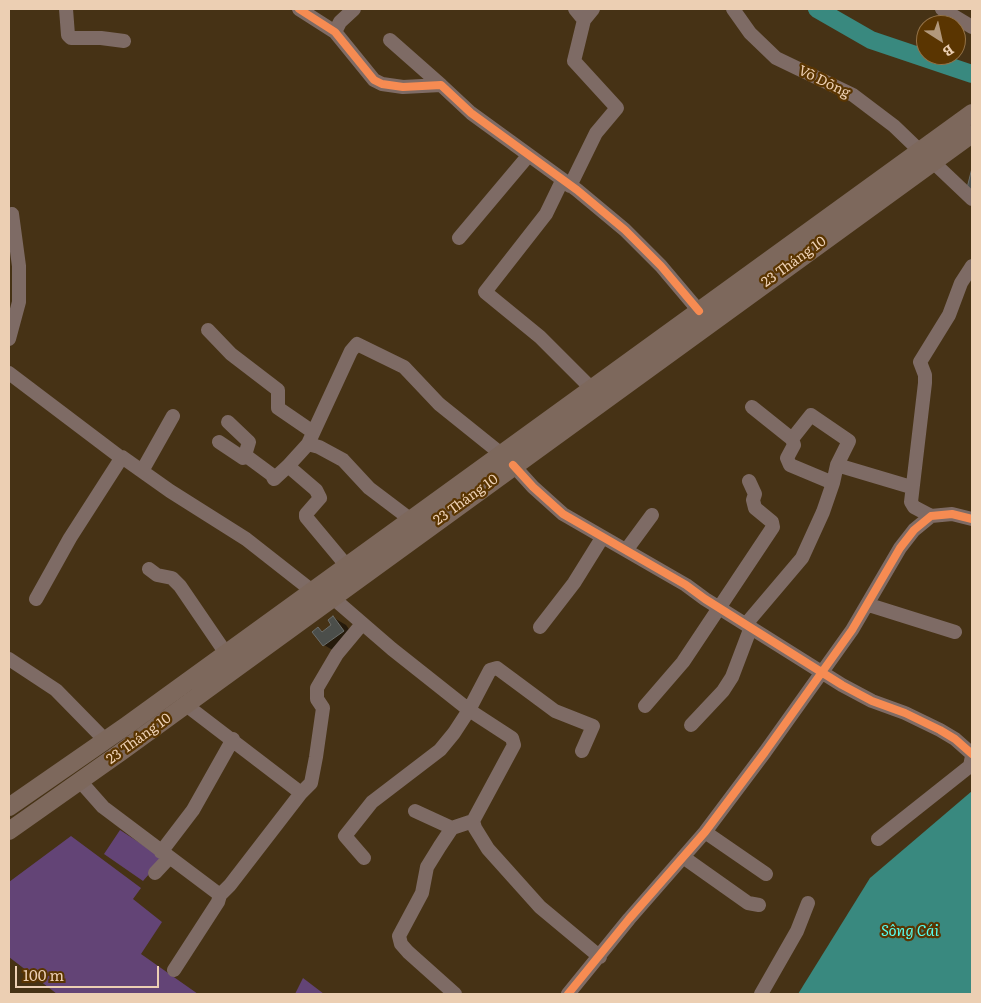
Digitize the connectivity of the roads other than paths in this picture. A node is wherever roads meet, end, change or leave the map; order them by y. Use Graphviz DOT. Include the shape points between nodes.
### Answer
graph roads {
  1 [pos="66,9"];
  2 [pos="299,9"];
  3 [pos="354,9"];
  4 [pos="575,9"];
  5 [pos="593,9"];
  6 [pos="733,9"];
  7 [pos="942,9"];
  8 [pos="972,10"];
  9 [pos="584,20"];
  10 [pos="967,24"];
  11 [pos="334,32"];
  12 [pos="390,40"];
  13 [pos="124,41"];
  14 [pos="441,85"];
  15 [pos="968,123"];
  16 [pos="528,156"];
  17 [pos="926,156"];
  18 [pos="566,183"];
  19 [pos="972,199"];
  20 [pos="12,214"];
  21 [pos="459,238"];
  22 [pos="972,266"];
  23 [pos="699,311"];
  24 [pos="208,330"];
  25 [pos="9,339"];
  26 [pos="9,373"];
  27 [pos="591,388"];
  28 [pos="752,407"];
  29 [pos="173,416"];
  30 [pos="228,422"];
  31 [pos="310,438"];
  32 [pos="792,439"];
  33 [pos="219,442"];
  34 [pos="245,455"];
  35 [pos="120,457"];
  36 [pos="507,459"];
  37 [pos="837,465"];
  38 [pos="288,466"];
  39 [pos="142,471"];
  40 [pos="749,482"];
  41 [pos="833,483"];
  42 [pos="912,486"];
  43 [pos="652,515"];
  44 [pos="931,516"];
  45 [pos="410,518"];
  46 [pos="972,520"];
  47 [pos="602,538"];
  48 [pos="628,549"];
  49 [pos="346,565"];
  50 [pos="149,568"];
  51 [pos="311,590"];
  52 [pos="333,598"];
  53 [pos="36,599"];
  54 [pos="868,605"];
  55 [pos="720,608"];
  56 [pos="362,624"];
  57 [pos="748,626"];
  58 [pos="540,627"];
  59 [pos="955,632"];
  60 [pos="225,652"];
  61 [pos="9,659"];
  62 [pos="202,669"];
  63 [pos="821,673"];
  64 [pos="213,685"];
  65 [pos="186,705"];
  66 [pos="645,706"];
  67 [pos="470,710"];
  68 [pos="691,725"];
  69 [pos="233,738"];
  70 [pos="105,740"];
  71 [pos="582,751"];
  72 [pos="972,755"];
  73 [pos="80,781"];
  74 [pos="301,793"];
  75 [pos="9,807"];
  76 [pos="416,811"];
  77 [pos="473,821"];
  78 [pos="452,828"];
  79 [pos="9,831"];
  80 [pos="705,832"];
  81 [pos="878,839"];
  82 [pos="165,855"];
  83 [pos="683,857"];
  84 [pos="364,858"];
  85 [pos="155,873"];
  86 [pos="766,874"];
  87 [pos="220,894"];
  88 [pos="808,903"];
  89 [pos="759,905"];
  90 [pos="600,957"];
  91 [pos="174,970"];
  92 [pos="455,994"];
  93 [pos="568,994"];
  94 [pos="761,994"];
  1 -- 13 [label="street" via="71,38"];
  2 -- 11 [label="street"];
  3 -- 11 [label="street"];
  4 -- 9 [label="street"];
  5 -- 9 [label="street"];
  6 -- 17 [label="street, Võ Dõng" via="750,33 776,58 853,95 894,126"];
  7 -- 10 [label="street"];
  8 -- 10 [label="street"];
  9 -- 18 [label="street" via="574,61 617,108 596,133"];
  11 -- 14 [label="street" via="374,80 382,84 403,87"];
  12 -- 14 [label="street"];
  14 -- 16 [label="street" via="471,113"];
  15 -- 17 [label="main road, 23 Tháng 10"];
  16 -- 18 [label="street"];
  16 -- 21 [label="street"];
  17 -- 19 [label="street, Võ Dõng"];
  17 -- 23 [label="main road, 23 Tháng 10"];
  17 -- 36 [label="main road, 23 Tháng 10"];
  18 -- 23 [label="street" via="625,230"];
  18 -- 27 [label="street" via="485,292 540,337"];
  20 -- 25 [label="street" via="19,266 19,302"];
  22 -- 42 [label="street" via="961,283 945,322 920,362 925,383"];
  23 -- 27 [label="main road, 23 Tháng 10"];
  24 -- 31 [label="street" via="231,354 278,390 278,408"];
  26 -- 35 [label="street"];
  27 -- 36 [label="main road, 23 Tháng 10"];
  28 -- 32 [label="street"];
  29 -- 39 [label="street"];
  30 -- 34 [label="street" via="249,442"];
  31 -- 36 [label="street" via="357,344 404,367 439,404"];
  31 -- 38 [label="street"];
  31 -- 45 [label="street" via="320,448 343,460 369,488"];
  32 -- 37 [label="street" via="811,415 849,441"];
  32 -- 41 [label="street" via="794,444 787,458 790,465"];
  33 -- 34 [label="street" via="242,458"];
  34 -- 38 [label="street" via="274,479"];
  35 -- 39 [label="street"];
  35 -- 53 [label="street"];
  36 -- 45 [label="main road, 23 Tháng 10"];
  36 -- 47 [label="street" via="563,514"];
  36 -- 52 [label="main road, 23 Tháng 10"];
  37 -- 41 [label="street"];
  37 -- 42 [label="street"];
  38 -- 49 [label="street" via="316,490 320,498 306,517"];
  39 -- 51 [label="street" via="246,539"];
  40 -- 55 [label="street" via="755,494 755,508 772,522 773,528"];
  41 -- 57 [label="street" via="802,558"];
  42 -- 44 [label="street" via="911,502 914,507"];
  43 -- 48 [label="street"];
  44 -- 46 [label="street" via="952,514"];
  44 -- 54 [label="street" via="900,548"];
  45 -- 49 [label="main road, 23 Tháng 10"];
  47 -- 48 [label="street"];
  47 -- 58 [label="street" via="574,583"];
  48 -- 55 [label="street"];
  49 -- 51 [label="main road, 23 Tháng 10"];
  50 -- 60 [label="street" via="157,575 172,578 180,586"];
  51 -- 60 [label="main road, 23 Tháng 10"];
  52 -- 56 [label="street"];
  52 -- 64 [label="main road, 23 Tháng 10"];
  54 -- 59 [label="street"];
  54 -- 63 [label="street"];
  55 -- 57 [label="street"];
  55 -- 66 [label="street" via="683,662"];
  56 -- 67 [label="street"];
  56 -- 74 [label="street" via="337,654 317,688 317,699 323,708 316,757 311,783"];
  57 -- 63 [label="street"];
  57 -- 68 [label="street" via="732,677"];
  60 -- 62 [label="main road, 23 Tháng 10"];
  61 -- 70 [label="street" via="56,690"];
  62 -- 64 [label="main road"];
  62 -- 70 [label="main road, 23 Tháng 10"];
  63 -- 72 [label="street" via="872,701 940,730"];
  63 -- 80 [label="street"];
  64 -- 65 [label="main road, 23 Tháng 10"];
  65 -- 69 [label="street"];
  65 -- 73 [label="main road, 23 Tháng 10"];
  67 -- 71 [label="street" via="484,678 490,670 497,668 555,711 593,726"];
  67 -- 77 [label="street" via="504,731 514,745"];
  67 -- 84 [label="street" via="440,750 372,802 345,836"];
  69 -- 74 [label="street"];
  69 -- 82 [label="street"];
  70 -- 75 [label="main road, 23 Tháng 10"];
  72 -- 81 [label="street" via="970,766"];
  73 -- 79 [label="main road, 23 Tháng 10"];
  73 -- 82 [label="street" via="103,808"];
  74 -- 87 [label="street"];
  76 -- 78 [label="street"];
  77 -- 78 [label="street"];
  77 -- 90 [label="street" via="478,836 528,895"];
  78 -- 92 [label="street" via="427,868 422,893 400,936 401,944 408,952"];
  80 -- 83 [label="street"];
  80 -- 86 [label="street"];
  82 -- 85 [label="street"];
  82 -- 87 [label="street"];
  83 -- 89 [label="street" via="748,903"];
  83 -- 90 [label="street"];
  87 -- 91 [label="street"];
  88 -- 94 [label="street" via="797,931"];
  90 -- 93 [label="street"];
}
